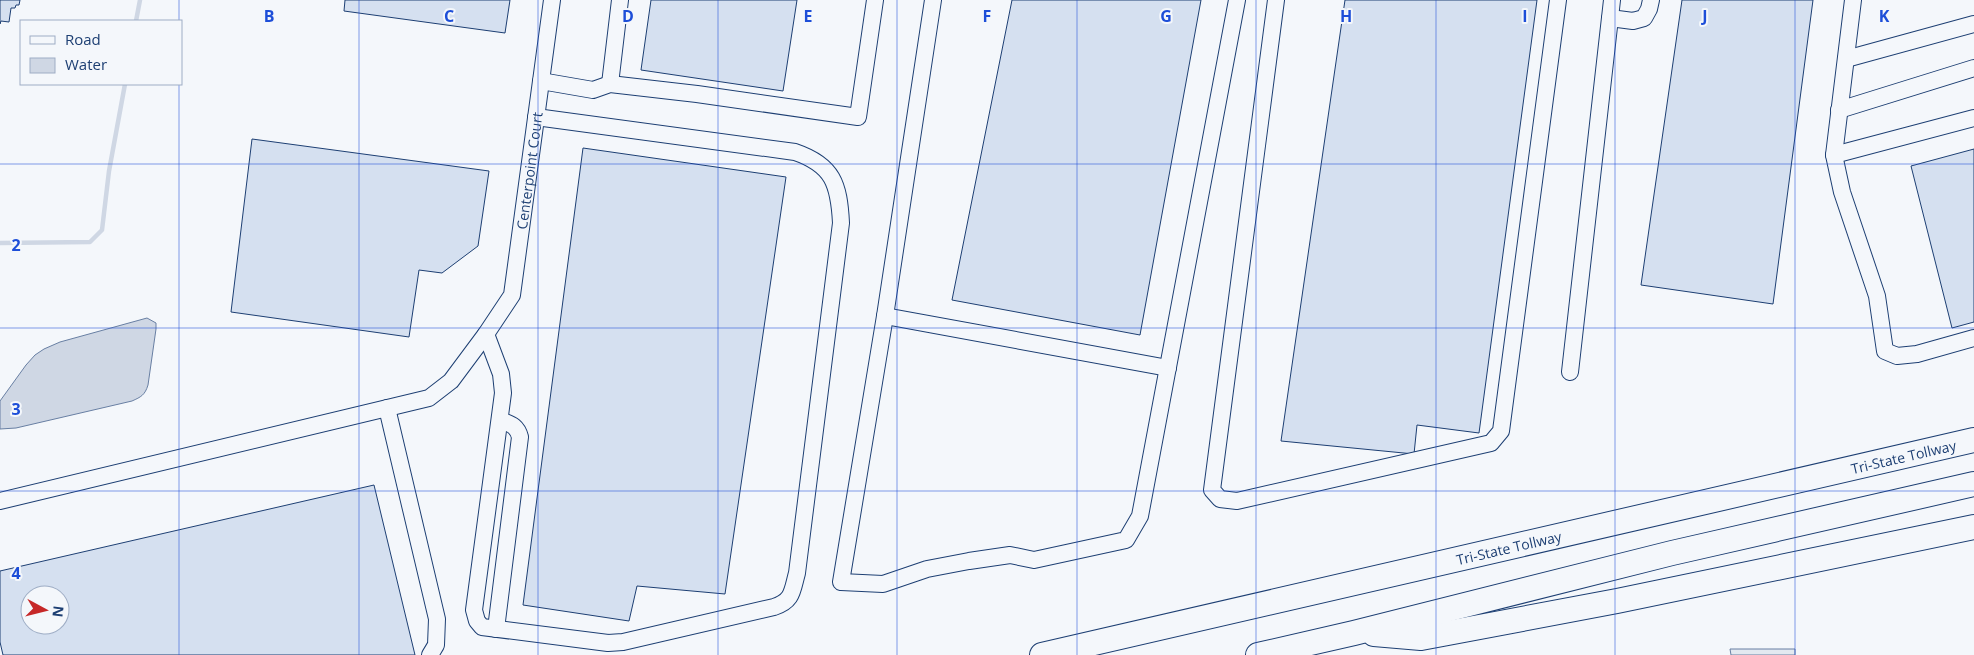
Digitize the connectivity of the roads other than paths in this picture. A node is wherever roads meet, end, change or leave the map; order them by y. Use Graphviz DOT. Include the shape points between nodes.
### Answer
graph roads {
  1 [pos="552,0"];
  2 [pos="620,0"];
  3 [pos="875,0"];
  4 [pos="933,0"];
  5 [pos="1237,0"];
  6 [pos="1276,0"];
  7 [pos="1558,0"];
  8 [pos="1612,0"];
  9 [pos="1651,0"];
  10 [pos="1853,0"];
  11 [pos="1610,18"];
  12 [pos="1974,24"];
  13 [pos="1846,59"];
  14 [pos="1974,68"];
  15 [pos="541,81"];
  16 [pos="610,84"];
  17 [pos="1839,110"];
  18 [pos="536,117"];
  19 [pos="1974,118"];
  20 [pos="1834,155"];
  21 [pos="885,316"];
  22 [pos="486,334"];
  23 [pos="1974,338"];
  24 [pos="1168,368"];
  25 [pos="1570,372"];
  26 [pos="388,408"];
  27 [pos="500,420"];
  28 [pos="1974,440"];
  29 [pos="1974,484"];
  30 [pos="0,501"];
  31 [pos="1974,527"];
  32 [pos="483,542"];
  33 [pos="507,544"];
  34 [pos="496,629"];
  35 [pos="1354,633"];
  36 [pos="430,655"];
  37 [pos="1042,655"];
  38 [pos="1258,655"];
  1 -- 15 [label="lane, Centerpoint Court"];
  2 -- 16 [label="lane"];
  3 -- 16 [label="lane" via="858,117"];
  4 -- 21 [label="lane"];
  5 -- 24 [label="lane"];
  6 -- 7 [label="lane" via="1212,490 1220,499 1237,501 1491,443 1501,431"];
  8 -- 11 [label="lane"];
  9 -- 11 [label="lane" via="1644,18 1633,21"];
  10 -- 13 [label="lane"];
  11 -- 25 [label="lane"];
  12 -- 13 [label="lane"];
  13 -- 17 [label="lane"];
  14 -- 17 [label="lane"];
  15 -- 16 [label="lane" via="593,90"];
  15 -- 18 [label="lane, Centerpoint Court"];
  17 -- 20 [label="lane"];
  18 -- 22 [label="lane, Centerpoint Court" via="512,295"];
  18 -- 34 [label="lane" via="795,152 810,157 824,166 834,182 840,200 841,222 792,595 774,607 623,642 608,643"];
  19 -- 20 [label="lane"];
  20 -- 23 [label="lane" via="1842,192 1877,296 1885,351 1897,356 1917,354"];
  21 -- 24 [label="lane"];
  21 -- 24 [label="lane" via="841,582 883,584 927,569 1010,555 1034,560 1126,540 1140,516"];
  22 -- 26 [label="lane, Centerpoint Court" via="451,381 429,398"];
  22 -- 27 [label="lane" via="501,374"];
  26 -- 30 [label="lane, Centerpoint Court"];
  26 -- 36 [label="lane" via="437,619 436,645"];
  27 -- 32 [label="lane"];
  27 -- 33 [label="lane" via="514,425 520,436"];
  28 -- 37 [label="highway, Tri-State Tollway"];
  29 -- 35 [label="highway" via="1672,554"];
  31 -- 35 [label="highway" via="1421,638"];
  32 -- 33 [label="lane"];
  32 -- 34 [label="lane" via="474,610 476,621 482,627"];
  33 -- 34 [label="lane"];
  35 -- 38 [label="highway"];
}
